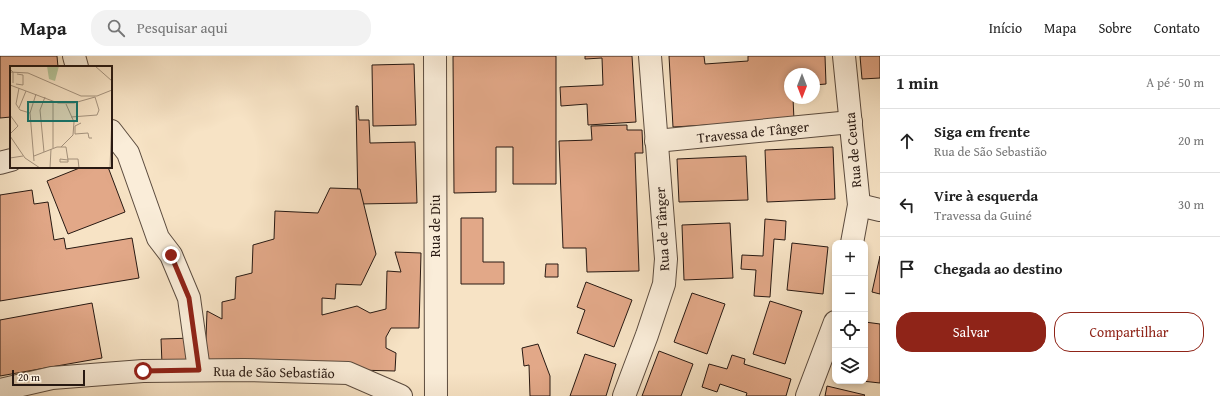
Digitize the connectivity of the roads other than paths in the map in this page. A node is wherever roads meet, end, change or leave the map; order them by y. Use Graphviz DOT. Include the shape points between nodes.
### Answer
graph roads {
  1 [pos="74,56"];
  2 [pos="434,56"];
  3 [pos="650,56"];
  4 [pos="844,56"];
  5 [pos="77,66"];
  6 [pos="850,122"];
  7 [pos="112,132"];
  8 [pos="656,141"];
  9 [pos="10,160"];
  10 [pos="0,163"];
  11 [pos="858,205"];
  12 [pos="880,210"];
  13 [pos="852,240"];
  14 [pos="832,330"];
  15 [pos="199,370"];
  16 [pos="0,390"];
  17 [pos="401,396"];
  18 [pos="436,396"];
  19 [pos="624,396"];
  20 [pos="808,396"];
  1 -- 5 [label="street"];
  2 -- 18 [label="street, Rua de Diu"];
  3 -- 8 [label="street, Rua de Tânger"];
  4 -- 6 [label="street, Rua de Ceuta"];
  6 -- 8 [label="street, Travessa de Tânger"];
  6 -- 11 [label="street, Rua de Ceuta"];
  7 -- 15 [label="street" via="128,153 158,238 171,255 189,298"];
  8 -- 19 [label="street, Rua de Tânger" via="666,259 664,284"];
  9 -- 10 [label="street"];
  11 -- 12 [label="street"];
  11 -- 13 [label="street, Rua de Ceuta"];
  14 -- 20 [label="street"];
  15 -- 16 [label="street, Rua de São Sebastião" via="143,371 52,378"];
  15 -- 17 [label="street, Rua de São Sebastião" via="348,373"];
}
